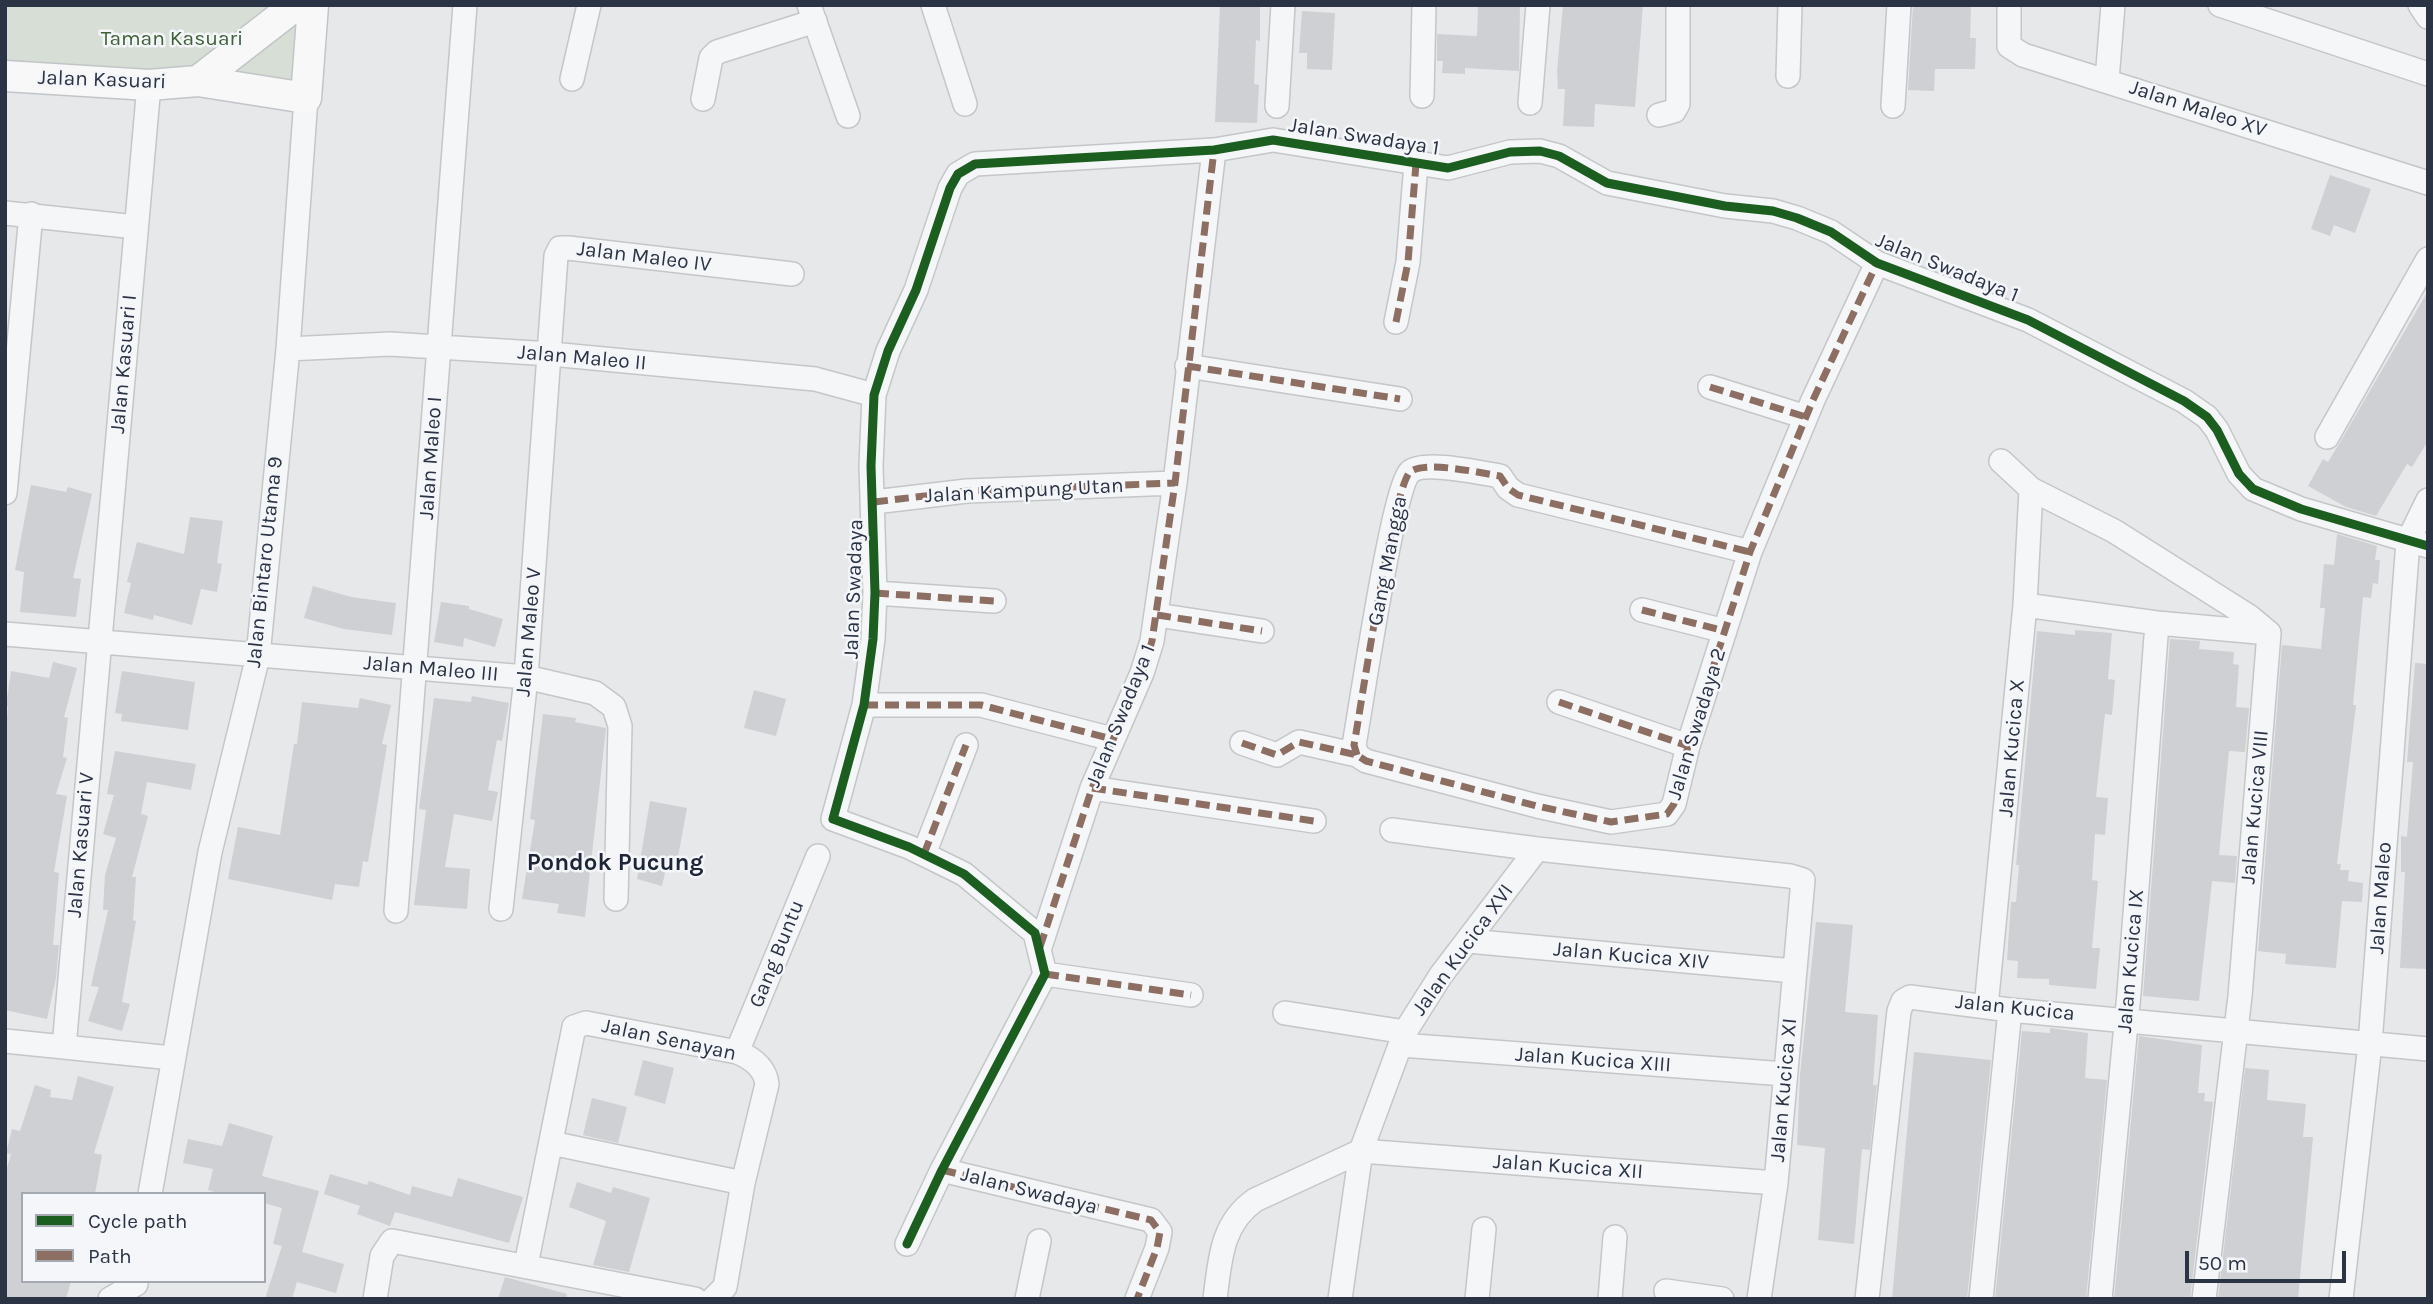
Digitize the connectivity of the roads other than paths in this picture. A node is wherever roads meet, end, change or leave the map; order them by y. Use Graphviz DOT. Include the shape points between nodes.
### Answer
graph roads {
  1 [pos="296,5"];
  2 [pos="313,5"];
  3 [pos="465,5"];
  4 [pos="589,5"];
  5 [pos="933,5"];
  6 [pos="1283,5"];
  7 [pos="1424,5"];
  8 [pos="1538,5"];
  9 [pos="1678,5"];
  10 [pos="1790,5"];
  11 [pos="1899,5"];
  12 [pos="2008,5"];
  13 [pos="2113,5"];
  14 [pos="2220,5"];
  15 [pos="2420,5"];
  16 [pos="812,13"];
  17 [pos="2428,17"];
  18 [pos="2428,74"];
  19 [pos="5,76"];
  20 [pos="1788,76"];
  21 [pos="572,79"];
  22 [pos="2107,80"];
  23 [pos="198,81"];
  24 [pos="149,85"];
  25 [pos="1422,96"];
  26 [pos="306,98"];
  27 [pos="703,99"];
  28 [pos="1530,103"];
  29 [pos="965,104"];
  30 [pos="1278,106"];
  31 [pos="1894,106"];
  32 [pos="1659,115"];
  33 [pos="848,116"];
  34 [pos="1214,150"];
  35 [pos="1416,164"];
  36 [pos="2428,183"];
  37 [pos="5,213"];
  38 [pos="31,214"];
  39 [pos="136,227"];
  40 [pos="2428,259"];
  41 [pos="1877,263"];
  42 [pos="792,274"];
  43 [pos="1396,322"];
  44 [pos="439,346"];
  45 [pos="288,349"];
  46 [pos="551,354"];
  47 [pos="1187,366"];
  48 [pos="1710,387"];
  49 [pos="874,395"];
  50 [pos="1400,399"];
  51 [pos="1806,417"];
  52 [pos="2327,437"];
  53 [pos="2001,461"];
  54 [pos="1175,483"];
  55 [pos="2031,489"];
  56 [pos="5,493"];
  57 [pos="2428,500"];
  58 [pos="874,502"];
  59 [pos="2418,544"];
  60 [pos="1750,552"];
  61 [pos="876,593"];
  62 [pos="994,601"];
  63 [pos="2025,605"];
  64 [pos="1642,610"];
  65 [pos="1157,615"];
  66 [pos="2157,623"];
  67 [pos="1262,631"];
  68 [pos="1725,631"];
  69 [pos="2269,632"];
  70 [pos="5,634"];
  71 [pos="99,643"];
  72 [pos="258,656"];
  73 [pos="415,666"];
  74 [pos="526,677"];
  75 [pos="1559,702"];
  76 [pos="864,705"];
  77 [pos="1112,739"];
  78 [pos="1242,743"];
  79 [pos="966,745"];
  80 [pos="1688,746"];
  81 [pos="1357,755"];
  82 [pos="1092,788"];
  83 [pos="1314,821"];
  84 [pos="1392,830"];
  85 [pos="1537,849"];
  86 [pos="924,854"];
  87 [pos="817,856"];
  88 [pos="617,900"];
  89 [pos="501,909"];
  90 [pos="396,911"];
  91 [pos="1468,941"];
  92 [pos="1040,947"];
  93 [pos="1794,971"];
  94 [pos="1045,974"];
  95 [pos="1191,995"];
  96 [pos="1986,1007"];
  97 [pos="2010,1010"];
  98 [pos="1284,1013"];
  99 [pos="2126,1019"];
  100 [pos="2237,1030"];
  101 [pos="1403,1038"];
  102 [pos="5,1041"];
  103 [pos="2370,1044"];
  104 [pos="64,1047"];
  105 [pos="2428,1049"];
  106 [pos="737,1052"];
  107 [pos="172,1058"];
  108 [pos="1785,1074"];
  109 [pos="551,1143"];
  110 [pos="1361,1151"];
  111 [pos="942,1170"];
  112 [pos="743,1183"];
  113 [pos="1776,1183"];
  114 [pos="150,1192"];
  115 [pos="1483,1229"];
  116 [pos="1615,1237"];
  117 [pos="1039,1241"];
  118 [pos="907,1244"];
  119 [pos="526,1265"];
  120 [pos="137,1288"];
  121 [pos="1666,1291"];
  122 [pos="110,1299"];
  123 [pos="374,1299"];
  124 [pos="695,1299"];
  125 [pos="713,1299"];
  126 [pos="1027,1299"];
  127 [pos="1137,1299"];
  128 [pos="1215,1299"];
  129 [pos="1340,1299"];
  130 [pos="1476,1299"];
  131 [pos="1610,1299"];
  132 [pos="1722,1299"];
  133 [pos="1759,1299"];
  134 [pos="1867,1299"];
  135 [pos="1981,1299"];
  136 [pos="2100,1299"];
  137 [pos="2204,1299"];
  138 [pos="2341,1299"];
  1 -- 23 [label="main road"];
  2 -- 26 [label="main road, Jalan Bintaro Utama 9"];
  3 -- 44 [label="street, Jalan Maleo I"];
  4 -- 21 [label="street"];
  5 -- 29 [label="street"];
  6 -- 30 [label="street"];
  7 -- 25 [label="street"];
  8 -- 28 [label="street"];
  9 -- 32 [label="street" via="1678,104 1674,111"];
  10 -- 20 [label="street"];
  11 -- 31 [label="street"];
  12 -- 22 [label="street, Jalan Maleo XV" via="2009,46 2015,51"];
  13 -- 22 [label="street"];
  14 -- 18 [label="street"];
  15 -- 17 [label="street"];
  16 -- 27 [label="street" via="717,51 711,58"];
  16 -- 33 [label="street"];
  19 -- 24 [label="main road, Jalan Kasuari"];
  22 -- 36 [label="street, Jalan Maleo XV"];
  23 -- 24 [label="main road, Jalan Kasuari"];
  23 -- 26 [label="main road, Jalan Kasuari"];
  24 -- 39 [label="street, Jalan Kasuari I"];
  26 -- 45 [label="street, Jalan Bintaro Utama 9"];
  34 -- 35 [label="street, Jalan Swadaya 1" via="1273,140"];
  34 -- 47 [label="street, Jalan Swadaya 1"];
  34 -- 49 [label="street, Jalan Swadaya" via="975,164 958,174 938,216 921,277"];
  35 -- 41 [label="street, Jalan Swadaya 1" via="1448,168 1510,152 1540,151 1559,156 1607,184 1797,218 1831,232"];
  35 -- 43 [label="street" via="1408,262"];
  37 -- 38 [label="street"];
  38 -- 39 [label="street"];
  38 -- 56 [label="street"];
  39 -- 71 [label="street, Jalan Kasuari I"];
  40 -- 52 [label="street"];
  41 -- 51 [label="street, Jalan Swadaya 2"];
  41 -- 59 [label="street, Jalan Swadaya 1" via="2028,320 2184,401 2207,416 2239,474 2253,489 2301,509"];
  42 -- 46 [label="street, Jalan Maleo IV" via="560,248"];
  44 -- 45 [label="street, Jalan Maleo II"];
  44 -- 46 [label="street, Jalan Maleo II"];
  44 -- 73 [label="street, Jalan Maleo I"];
  45 -- 72 [label="street, Jalan Bintaro Utama 9"];
  46 -- 49 [label="street, Jalan Maleo II" via="815,379"];
  46 -- 74 [label="street, Jalan Maleo V"];
  47 -- 50 [label="street"];
  47 -- 54 [label="street, Jalan Swadaya 1"];
  48 -- 51 [label="street"];
  49 -- 58 [label="street, Jalan Swadaya"];
  51 -- 60 [label="street, Jalan Swadaya 2"];
  53 -- 55 [label="street"];
  54 -- 58 [label="street, Jalan Kampung Utan" via="967,491"];
  54 -- 65 [label="street, Jalan Swadaya 1"];
  55 -- 63 [label="street, Jalan Kucica X"];
  55 -- 69 [label="street" via="2113,531"];
  57 -- 59 [label="street, Jalan Maleo"];
  58 -- 61 [label="street, Jalan Swadaya"];
  59 -- 103 [label="street, Jalan Maleo"];
  60 -- 68 [label="street, Jalan Swadaya 2"];
  60 -- 81 [label="street, Gang Mangga" via="1518,495 1500,475 1423,466 1410,473 1403,486 1389,542 1354,744"];
  61 -- 62 [label="street"];
  61 -- 76 [label="street, Jalan Swadaya"];
  63 -- 66 [label="street"];
  63 -- 96 [label="street, Jalan Kucica X"];
  64 -- 68 [label="street"];
  65 -- 67 [label="street"];
  65 -- 77 [label="street, Jalan Swadaya 1" via="1142,673"];
  66 -- 69 [label="street"];
  66 -- 99 [label="street, Jalan Kucica IX"];
  68 -- 80 [label="street, Jalan Swadaya 2"];
  69 -- 100 [label="street, Jalan Kucica VIII"];
  70 -- 71 [label="street"];
  71 -- 72 [label="street"];
  71 -- 104 [label="street, Jalan Kasuari V"];
  72 -- 73 [label="street, Jalan Maleo III"];
  72 -- 107 [label="street, Jalan Bintaro Utama 9" via="210,852"];
  73 -- 74 [label="street, Jalan Maleo III"];
  73 -- 90 [label="street, Jalan Maleo I"];
  74 -- 88 [label="street, Jalan Maleo III" via="595,693 614,707 620,726"];
  74 -- 89 [label="street, Jalan Maleo V"];
  75 -- 80 [label="street"];
  76 -- 77 [label="street" via="981,705"];
  76 -- 86 [label="street, Jalan Swadaya" via="832,819"];
  77 -- 82 [label="street, Jalan Swadaya 1"];
  78 -- 81 [label="street, Jalan Swadaya 2" via="1277,755 1299,743"];
  79 -- 86 [label="street"];
  80 -- 81 [label="street, Jalan Swadaya 2" via="1674,804 1667,814 1611,821 1537,806"];
  82 -- 83 [label="street"];
  82 -- 92 [label="street, Jalan Swadaya 1"];
  84 -- 85 [label="street"];
  85 -- 91 [label="street, Jalan Kucica XVI"];
  85 -- 93 [label="street, Jalan Kucica XI" via="1803,880"];
  86 -- 92 [label="street, Jalan Swadaya" via="964,874 1009,910 1035,933"];
  87 -- 106 [label="street, Gang Buntu"];
  91 -- 93 [label="street, Jalan Kucica XIV"];
  91 -- 101 [label="street, Jalan Kucica XVI"];
  92 -- 94 [label="street, Jalan Swadaya"];
  93 -- 108 [label="street, Jalan Kucica XI"];
  94 -- 95 [label="street"];
  94 -- 111 [label="street, Jalan Swadaya"];
  96 -- 97 [label="street, Jalan Kucica"];
  96 -- 134 [label="street, Jalan Kucica" via="1917,996 1903,1001"];
  97 -- 99 [label="street, Jalan Kucica"];
  97 -- 135 [label="street"];
  98 -- 101 [label="street, Jalan Kucica XIII"];
  99 -- 100 [label="street, Jalan Kucica"];
  99 -- 136 [label="street, Jalan Kucica IX"];
  100 -- 103 [label="street, Jalan Kucica"];
  100 -- 137 [label="street, Jalan Kucica VIII"];
  101 -- 108 [label="street, Jalan Kucica XIII"];
  101 -- 110 [label="street, Jalan Kucica XVI"];
  102 -- 104 [label="street"];
  103 -- 105 [label="street, Jalan Kucica"];
  103 -- 138 [label="street, Jalan Maleo"];
  104 -- 107 [label="street"];
  106 -- 109 [label="street, Jalan Senayan" via="576,1024"];
  106 -- 112 [label="street, Jalan Senayan" via="761,1068 767,1084"];
  107 -- 114 [label="street, Jalan Bintaro Utama 9"];
  108 -- 113 [label="street, Jalan Kucica XI"];
  109 -- 112 [label="street"];
  109 -- 119 [label="street, Jalan Senayan"];
  110 -- 113 [label="street, Jalan Kucica XII"];
  110 -- 128 [label="street" via="1241,1210 1226,1233"];
  110 -- 129 [label="street, Jalan Kucica XVI"];
  111 -- 118 [label="street"];
  111 -- 127 [label="street, Jalan Swadaya" via="1152,1220 1160,1233"];
  112 -- 125 [label="street, Jalan Senayan" via="725,1287"];
  113 -- 133 [label="street, Jalan Kucica XI"];
  115 -- 130 [label="street"];
  116 -- 131 [label="street"];
  117 -- 126 [label="street"];
  119 -- 123 [label="street" via="392,1241 382,1256"];
  119 -- 124 [label="street"];
  120 -- 122 [label="street"];
  121 -- 132 [label="street"];
}
